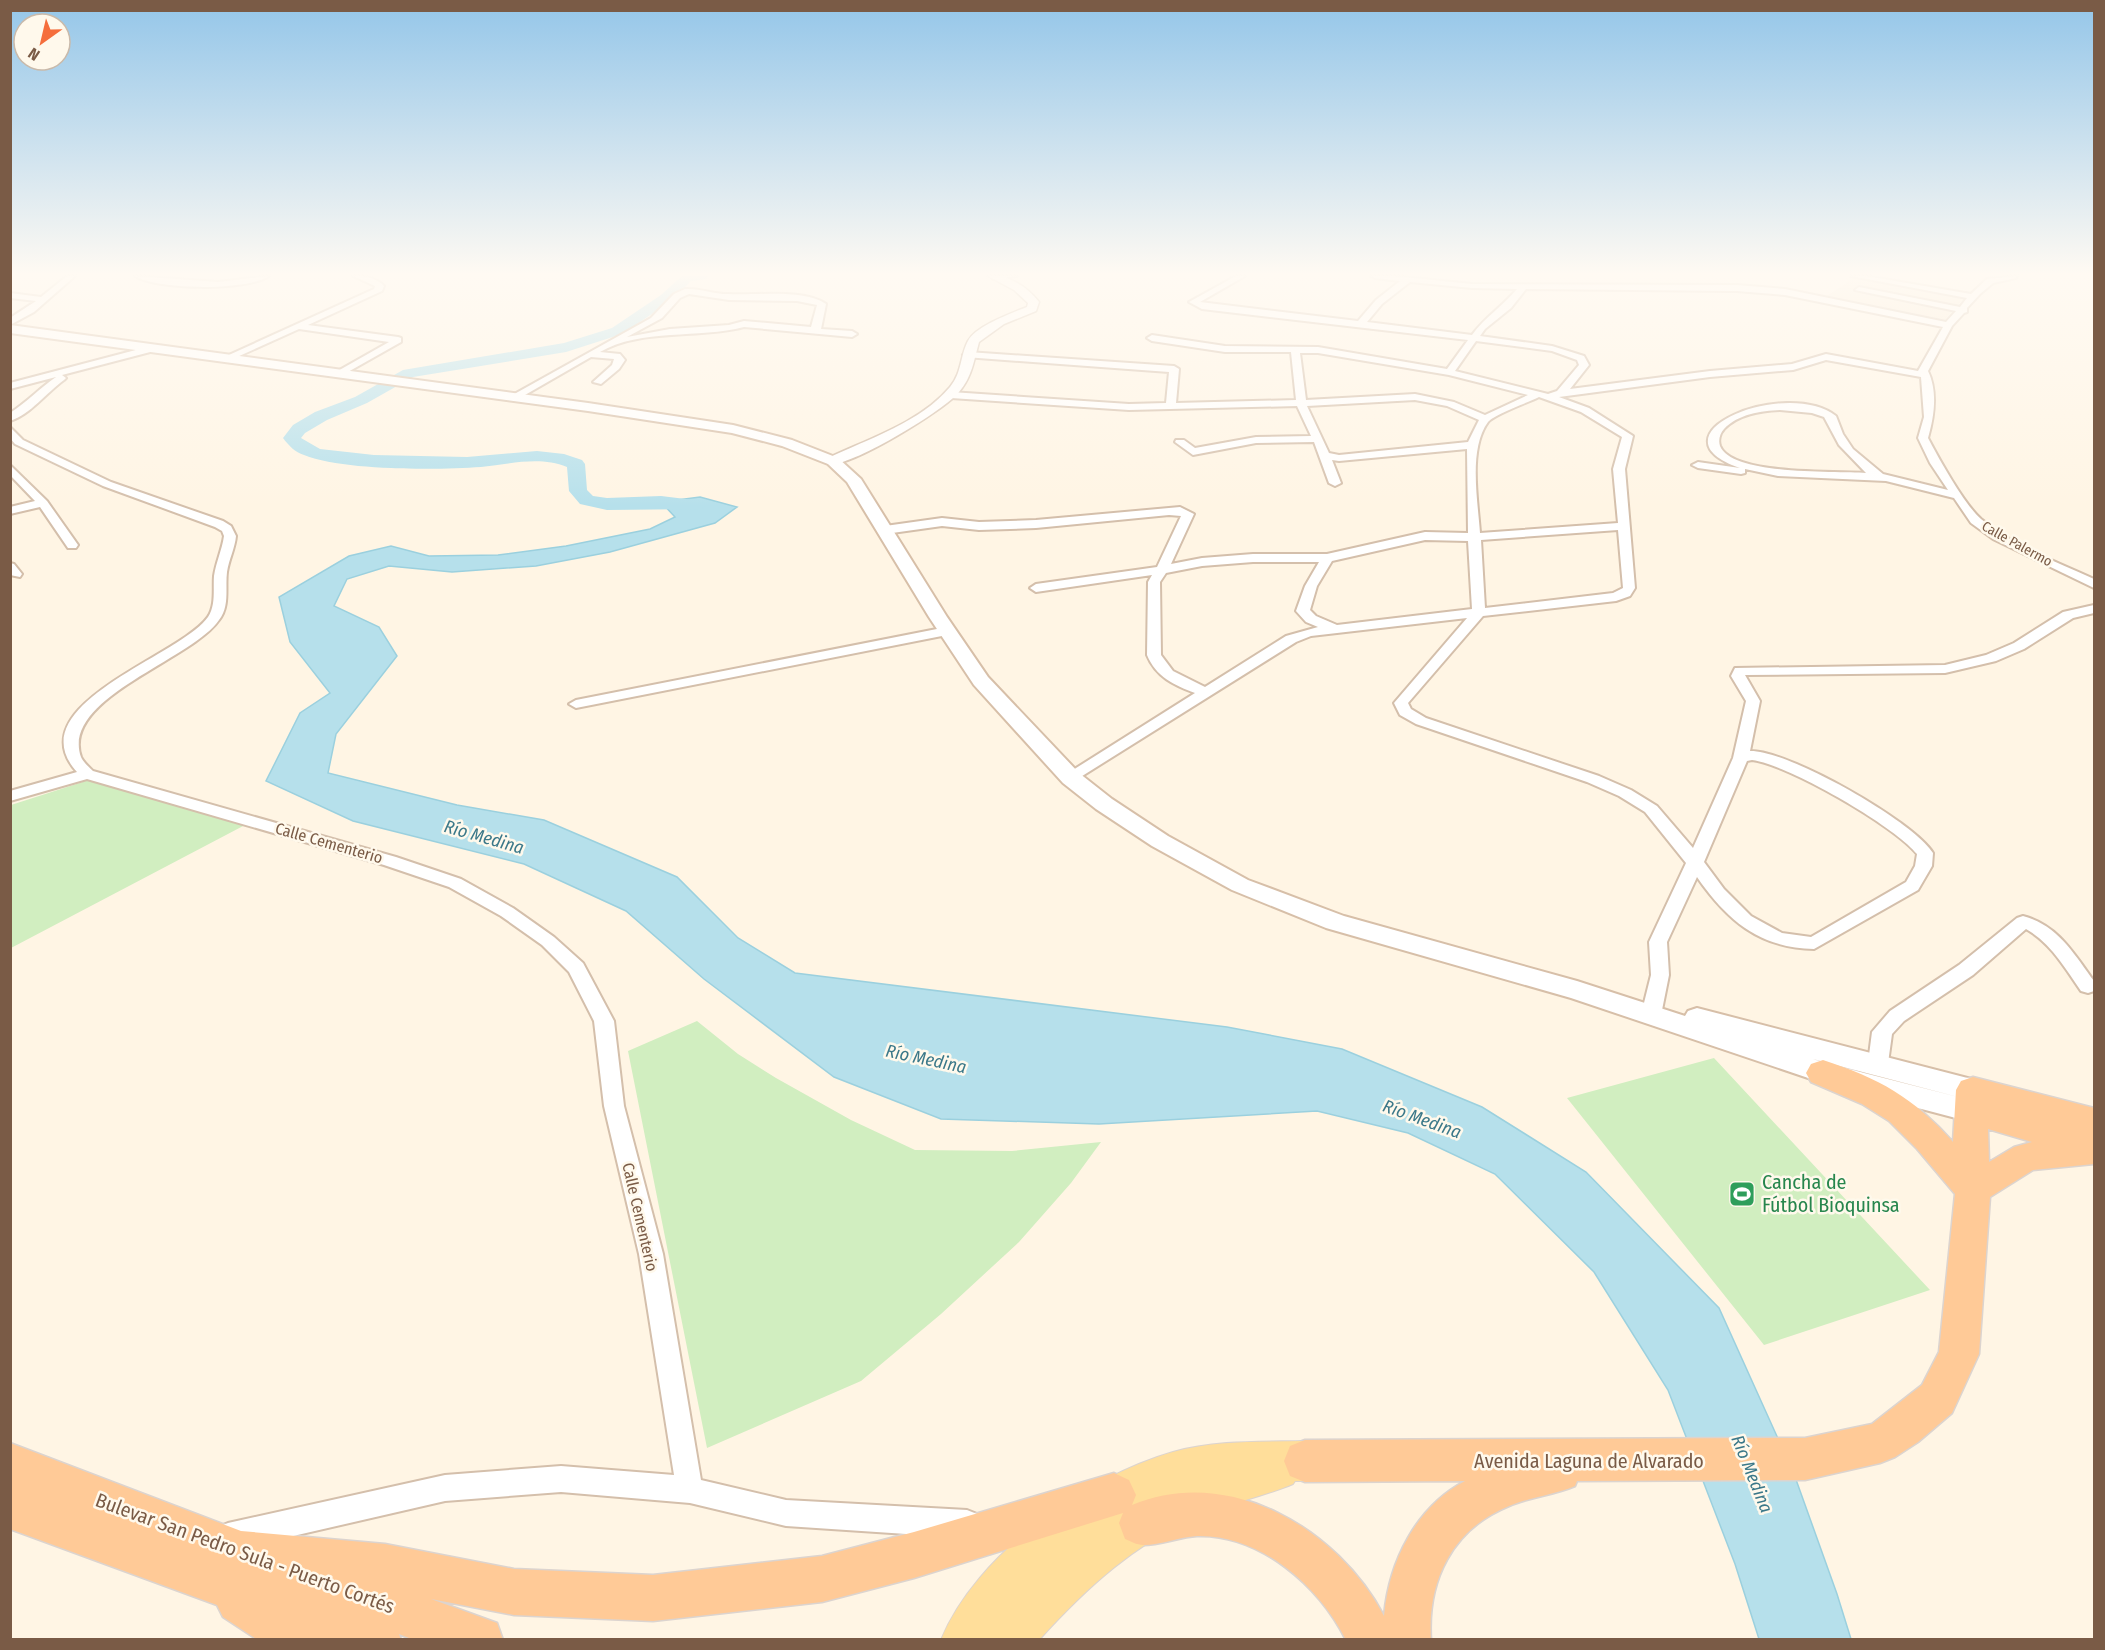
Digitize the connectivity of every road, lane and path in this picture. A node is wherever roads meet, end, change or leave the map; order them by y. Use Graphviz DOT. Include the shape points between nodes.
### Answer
graph roads {
  1 [pos="137,353"];
  2 [pos="181,353"];
  3 [pos="239,353"];
  4 [pos="375,353"];
  5 [pos="1177,353"];
  6 [pos="1295,353"];
  7 [pos="1338,353"];
  8 [pos="1463,353"];
  9 [pos="1565,353"];
  10 [pos="1933,353"];
  11 [pos="590,354"];
  12 [pos="969,355"];
  13 [pos="225,359"];
  14 [pos="1174,369"];
  15 [pos="75,371"];
  16 [pos="1449,372"];
  17 [pos="339,374"];
  18 [pos="1925,375"];
  19 [pos="598,382"];
  20 [pos="10,386"];
  21 [pos="1561,393"];
  22 [pos="951,395"];
  23 [pos="1544,396"];
  24 [pos="514,397"];
  25 [pos="1301,403"];
  26 [pos="1171,406"];
  27 [pos="10,418"];
  28 [pos="1485,419"];
  29 [pos="13,438"];
  30 [pos="1316,439"];
  31 [pos="1180,442"];
  32 [pos="1472,445"];
  33 [pos="1325,455"];
  34 [pos="833,461"];
  35 [pos="1698,465"];
  36 [pos="10,468"];
  37 [pos="1780,474"];
  38 [pos="1879,477"];
  39 [pos="1335,483"];
  40 [pos="26,484"];
  41 [pos="10,488"];
  42 [pos="1955,495"];
  43 [pos="43,503"];
  44 [pos="10,512"];
  45 [pos="1623,526"];
  46 [pos="885,530"];
  47 [pos="1474,537"];
  48 [pos="72,545"];
  49 [pos="1327,558"];
  50 [pos="1162,570"];
  51 [pos="2094,584"];
  52 [pos="1036,588"];
  53 [pos="2094,609"];
  54 [pos="1479,612"];
  55 [pos="1334,628"];
  56 [pos="947,631"];
  57 [pos="1206,693"];
  58 [pos="576,704"];
  59 [pos="1741,758"];
  60 [pos="87,774"];
  61 [pos="1071,778"];
  62 [pos="10,795"];
  63 [pos="1695,862"];
  64 [pos="2088,986"];
  65 [pos="1651,1015"];
  66 [pos="1878,1063"];
  67 [pos="1823,1073"];
  68 [pos="1972,1100"];
  69 [pos="2094,1121"];
  70 [pos="2094,1148"];
  71 [pos="1973,1190"];
  72 [pos="1305,1461"];
  73 [pos="1634,1461"];
  74 [pos="10,1464"];
  75 [pos="690,1490"];
  76 [pos="10,1507"];
  77 [pos="1127,1509"];
  78 [pos="1007,1525"];
  79 [pos="214,1556"];
  80 [pos="302,1640"];
  81 [pos="378,1640"];
  82 [pos="480,1640"];
  83 [pos="963,1640"];
  84 [pos="1009,1640"];
  85 [pos="1371,1640"];
  86 [pos="1407,1640"];
  1 -- 15 [label="street"];
  2 -- 13 [label="main road"];
  3 -- 13 [label="street"];
  4 -- 17 [label="street"];
  5 -- 14 [label="street"];
  6 -- 25 [label="street"];
  7 -- 16 [label="street"];
  8 -- 16 [label="street"];
  9 -- 21 [label="street" via="1581,358 1584,365"];
  10 -- 18 [label="street, Calle Palermo" via="1923,371"];
  11 -- 19 [label="street" via="617,356 620,360"];
  11 -- 24 [label="street"];
  12 -- 14 [label="street"];
  12 -- 22 [label="street" via="964,375"];
  13 -- 17 [label="main road"];
  14 -- 26 [label="street"];
  15 -- 20 [label="street"];
  15 -- 27 [label="street" via="56,380"];
  16 -- 23 [label="street"];
  17 -- 24 [label="main road"];
  18 -- 21 [label="street" via="1826,357 1793,367"];
  18 -- 42 [label="street, Calle Palermo" via="1929,417 1923,438"];
  21 -- 23 [label="street"];
  22 -- 26 [label="street" via="1129,407"];
  22 -- 34 [label="street" via="895,431"];
  23 -- 28 [label="street"];
  23 -- 45 [label="street" via="1585,410 1628,436 1618,469"];
  24 -- 34 [label="main road" via="733,429 787,443"];
  25 -- 26 [label="street"];
  25 -- 28 [label="street" via="1415,397 1450,404"];
  25 -- 30 [label="street"];
  28 -- 32 [label="street"];
  29 -- 60 [label="street" via="107,484 219,524 230,536 221,571 220,610 213,622 183,646 86,707 78,720 72,738 73,755"];
  30 -- 31 [label="street" via="1256,440 1193,452"];
  30 -- 33 [label="street"];
  32 -- 33 [label="street" via="1339,458"];
  32 -- 47 [label="street"];
  33 -- 39 [label="street"];
  34 -- 46 [label="main road" via="853,479"];
  35 -- 37 [label="street"];
  36 -- 40 [label="street"];
  37 -- 38 [label="street"];
  37 -- 38 [label="street" via="1720,454 1714,446 1719,427 1766,407 1824,413 1832,418 1834,431 1858,461"];
  38 -- 42 [label="street"];
  40 -- 41 [label="street"];
  40 -- 43 [label="street"];
  42 -- 51 [label="street, Calle Palermo" via="1975,520 1997,536"];
  43 -- 44 [label="street"];
  43 -- 48 [label="street"];
  45 -- 47 [label="street"];
  45 -- 54 [label="street" via="1629,588 1625,593"];
  46 -- 50 [label="street" via="942,522 979,526 1169,511 1188,514"];
  46 -- 56 [label="main road"];
  47 -- 49 [label="street" via="1425,536"];
  47 -- 54 [label="street"];
  49 -- 50 [label="street" via="1253,558"];
  49 -- 55 [label="street" via="1303,610 1311,619"];
  50 -- 52 [label="street"];
  50 -- 57 [label="street" via="1154,582 1157,664 1176,679"];
  53 -- 59 [label="street" via="2068,615 2019,646 1991,658 1946,669 1740,670 1738,676 1753,701"];
  54 -- 55 [label="street"];
  54 -- 63 [label="street" via="1401,703 1406,712 1625,793 1651,809"];
  55 -- 57 [label="street" via="1291,639"];
  56 -- 58 [label="street"];
  56 -- 61 [label="main road" via="981,681"];
  57 -- 61 [label="street"];
  59 -- 63 [label="street"];
  59 -- 63 [label="street" via="1752,755 1779,761 1909,837 1926,856 1920,874 1912,886 1854,921 1814,943 1798,945 1756,930 1714,890"];
  60 -- 62 [label="street"];
  60 -- 75 [label="street, Calle Cementerio" via="378,857 454,883 507,912 548,941 576,968 604,1021 614,1106 651,1254"];
  61 -- 65 [label="main road" via="1133,825 1240,885 1335,922 1577,990"];
  63 -- 65 [label="street" via="1658,942 1660,975"];
  64 -- 66 [label="street" via="2044,930 2023,922 1966,970 1897,1016 1882,1032"];
  65 -- 66 [label="main road" via="1690,1017"];
  65 -- 67 [label="main road"];
  66 -- 68 [label="main road"];
  67 -- 68 [label="main road"];
  67 -- 71 [label="highway" via="1901,1112"];
  68 -- 69 [label="highway"];
  68 -- 70 [label="highway"];
  68 -- 71 [label="highway, Avenida Laguna de Alvarado"];
  70 -- 71 [label="highway" via="2026,1157"];
  71 -- 73 [label="highway, Avenida Laguna de Alvarado" via="1959,1354 1937,1399 1903,1428 1880,1443 1805,1460"];
  72 -- 73 [label="highway, Avenida Laguna de Alvarado"];
  72 -- 77 [label="main road, Avenida Laguna de Alvarado" via="1191,1498"];
  73 -- 86 [label="highway" via="1546,1473 1499,1488 1457,1511 1429,1543 1412,1584"];
  74 -- 79 [label="highway, Bulevar San Pedro Sula - Puerto Cortés"];
  75 -- 78 [label="street" via="786,1513"];
  75 -- 79 [label="street" via="561,1479 445,1488"];
  76 -- 79 [label="highway, Bulevar San Pedro Sula - Puerto Cortés"];
  77 -- 78 [label="highway"];
  77 -- 83 [label="main road, Avenida Laguna de Alvarado" via="1046,1543 995,1594"];
  77 -- 84 [label="main road, Avenida Laguna de Alvarado" via="1095,1554 1051,1593"];
  77 -- 85 [label="highway" via="1243,1520 1289,1542 1328,1573 1359,1613"];
  78 -- 79 [label="highway" via="822,1579 653,1598 514,1592 385,1567"];
  79 -- 80 [label="highway"];
  79 -- 81 [label="highway, Bulevar San Pedro Sula - Puerto Cortés"];
  79 -- 82 [label="highway, Bulevar San Pedro Sula - Puerto Cortés"];
}
